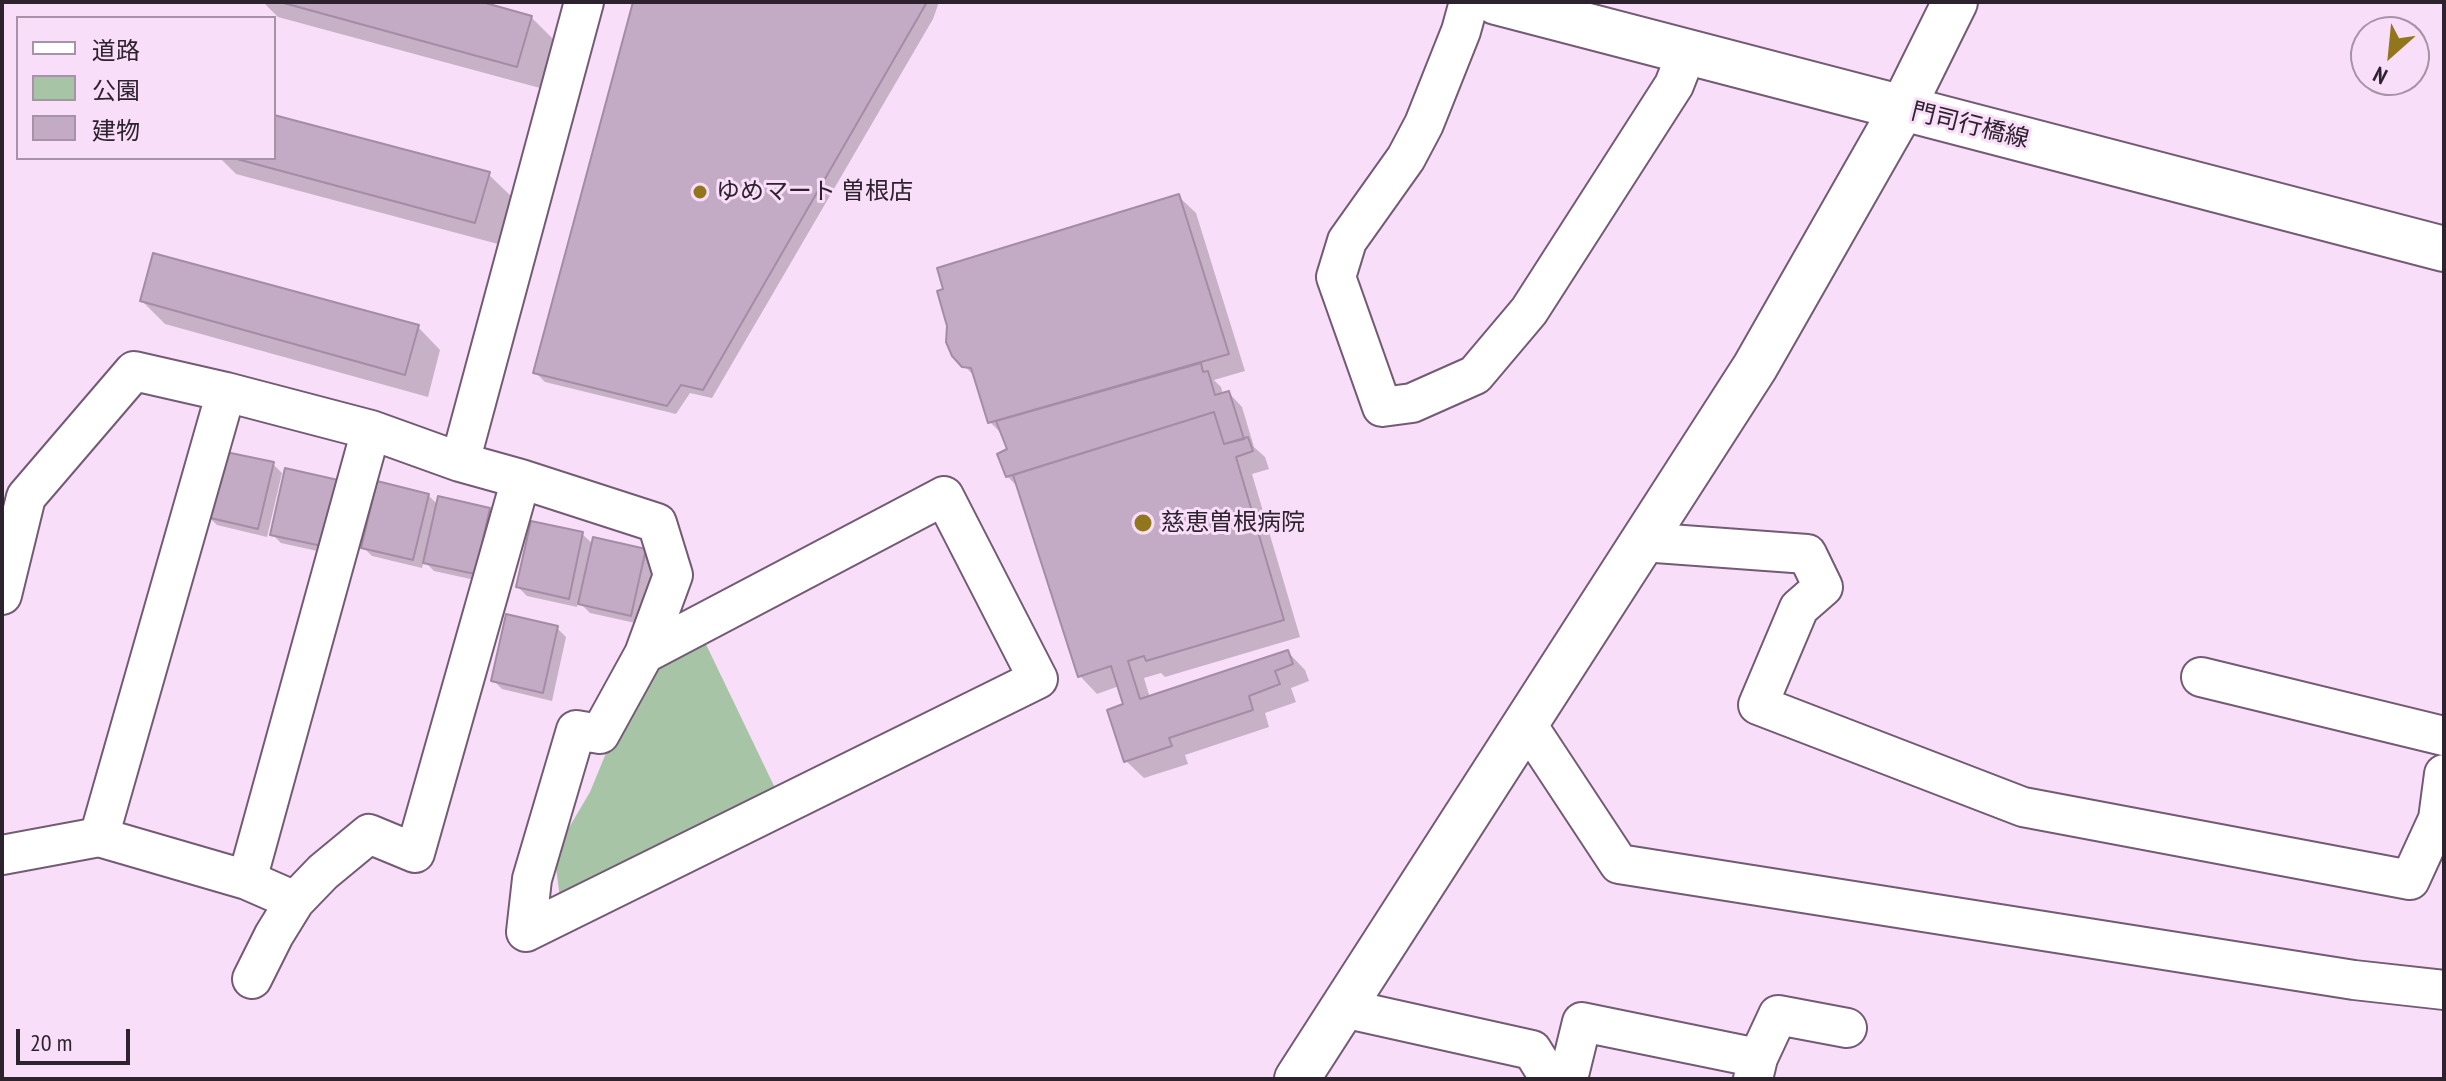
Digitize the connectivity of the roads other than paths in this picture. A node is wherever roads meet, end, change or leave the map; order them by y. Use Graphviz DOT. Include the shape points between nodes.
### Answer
graph roads {
  1 [pos="584,2"];
  2 [pos="1469,2"];
  3 [pos="1496,2"];
  4 [pos="1955,2"];
  5 [pos="1687,52"];
  6 [pos="1902,109"];
  7 [pos="2444,249"];
  8 [pos="226,392"];
  9 [pos="371,430"];
  10 [pos="460,462"];
  11 [pos="521,479"];
  12 [pos="1642,542"];
  13 [pos="2,595"];
  14 [pos="644,654"];
  15 [pos="2201,677"];
  16 [pos="1526,723"];
  17 [pos="2444,736"];
  18 [pos="2444,774"];
  19 [pos="2441,820"];
  20 [pos="99,837"];
  21 [pos="2,855"];
  22 [pos="247,880"];
  23 [pos="295,901"];
  24 [pos="252,979"];
  25 [pos="2444,990"];
  26 [pos="1343,1008"];
  27 [pos="1847,1028"];
  28 [pos="1756,1068"];
  29 [pos="1297,1079"];
  30 [pos="1550,1079"];
  31 [pos="1568,1079"];
  1 -- 10 [label="street"];
  2 -- 5 [label="street" via="1424,124 1347,241 1336,277 1382,407 1412,403 1475,375 1529,311 1674,85"];
  3 -- 5 [label="street, 門司行橋線"];
  4 -- 6 [label="street"];
  5 -- 6 [label="street, 門司行橋線"];
  6 -- 7 [label="street, 門司行橋線"];
  6 -- 12 [label="street" via="1755,367"];
  8 -- 9 [label="street"];
  8 -- 13 [label="street" via="134,371 26,497"];
  8 -- 20 [label="street"];
  9 -- 10 [label="street"];
  9 -- 22 [label="street"];
  10 -- 11 [label="street"];
  11 -- 14 [label="street" via="657,523 673,575"];
  11 -- 23 [label="street" via="415,853 369,834"];
  12 -- 16 [label="street"];
  12 -- 19 [label="street" via="1807,554 1823,587 1799,608 1758,705 2023,807 2410,880"];
  14 -- 14 [label="street" via="944,496 1038,679 526,932 532,879 576,730 600,734"];
  15 -- 17 [label="street"];
  16 -- 25 [label="street" via="1619,864"];
  16 -- 26 [label="street"];
  18 -- 19 [label="street"];
  20 -- 21 [label="street"];
  20 -- 22 [label="street"];
  22 -- 23 [label="street"];
  23 -- 24 [label="street"];
  26 -- 29 [label="street"];
  26 -- 30 [label="street" via="1532,1050"];
  27 -- 28 [label="street" via="1778,1015"];
  28 -- 31 [label="street" via="1582,1022"];
}
